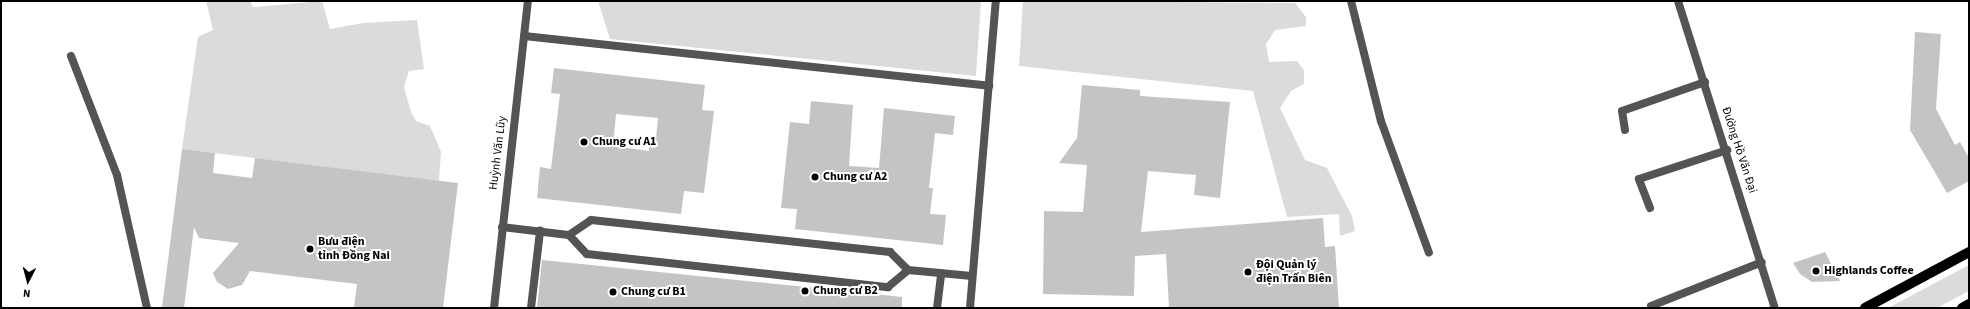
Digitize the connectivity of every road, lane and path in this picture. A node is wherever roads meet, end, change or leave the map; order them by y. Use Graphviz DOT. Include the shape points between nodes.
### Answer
graph roads {
  1 [pos="528,1"];
  2 [pos="996,1"];
  3 [pos="1351,1"];
  4 [pos="1678,1"];
  5 [pos="524,36"];
  6 [pos="71,56"];
  7 [pos="1705,82"];
  8 [pos="989,86"];
  9 [pos="1625,130"];
  10 [pos="1727,150"];
  11 [pos="1650,208"];
  12 [pos="502,227"];
  13 [pos="540,231"];
  14 [pos="570,234"];
  15 [pos="1969,252"];
  16 [pos="1429,253"];
  17 [pos="1762,262"];
  18 [pos="908,270"];
  19 [pos="942,273"];
  20 [pos="972,276"];
  21 [pos="1969,304"];
  22 [pos="1651,306"];
  23 [pos="147,308"];
  24 [pos="494,308"];
  25 [pos="531,308"];
  26 [pos="937,308"];
  27 [pos="970,308"];
  28 [pos="1775,308"];
  29 [pos="1865,308"];
  30 [pos="1962,308"];
  1 -- 5 [label="street, Huỳnh Văn Lũy"];
  2 -- 8 [label="street"];
  3 -- 16 [label="street" via="1381,121"];
  4 -- 7 [label="street, Đường Hồ Văn Đại"];
  5 -- 8 [label="street"];
  5 -- 12 [label="street, Huỳnh Văn Lũy"];
  6 -- 23 [label="street" via="117,175"];
  7 -- 9 [label="street" via="1622,111"];
  7 -- 10 [label="street, Đường Hồ Văn Đại"];
  8 -- 20 [label="street"];
  10 -- 11 [label="street" via="1639,179"];
  10 -- 17 [label="street, Đường Hồ Văn Đại"];
  12 -- 13 [label="street"];
  12 -- 24 [label="street, Huỳnh Văn Lũy"];
  13 -- 14 [label="street"];
  13 -- 25 [label="street"];
  14 -- 18 [label="street" via="591,220 859,248 890,252"];
  14 -- 18 [label="street" via="587,254 880,286 888,286"];
  15 -- 29 [label="main road"];
  17 -- 22 [label="street"];
  17 -- 28 [label="street, Đường Hồ Văn Đại"];
  18 -- 19 [label="street"];
  19 -- 20 [label="street"];
  19 -- 26 [label="street"];
  20 -- 27 [label="street"];
  21 -- 30 [label="main road"];
}
